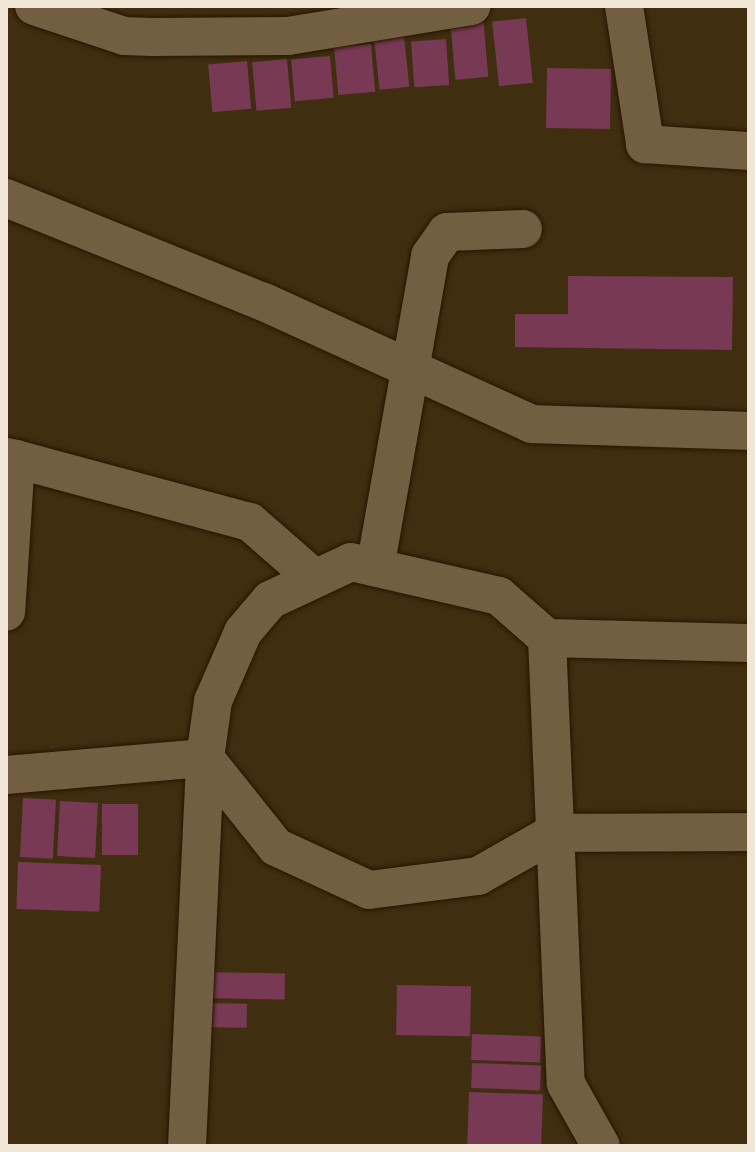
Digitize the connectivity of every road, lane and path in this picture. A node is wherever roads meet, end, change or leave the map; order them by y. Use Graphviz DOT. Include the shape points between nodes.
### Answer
graph roads {
  1 [pos="34,6"];
  2 [pos="472,6"];
  3 [pos="624,6"];
  4 [pos="749,151"];
  5 [pos="6,198"];
  6 [pos="523,229"];
  7 [pos="412,375"];
  8 [pos="749,431"];
  9 [pos="11,458"];
  10 [pos="376,563"];
  11 [pos="315,579"];
  12 [pos="6,612"];
  13 [pos="547,638"];
  14 [pos="749,643"];
  15 [pos="205,758"];
  16 [pos="6,775"];
  17 [pos="749,832"];
  18 [pos="554,833"];
  19 [pos="187,1146"];
  20 [pos="601,1146"];
  1 -- 2 [label="street" via="124,36 152,37 288,36"];
  3 -- 4 [label="street" via="645,144"];
  5 -- 7 [label="street" via="264,302"];
  6 -- 7 [label="street" via="447,232 430,256"];
  7 -- 8 [label="street" via="553,429"];
  7 -- 10 [label="street"];
  9 -- 11 [label="street" via="250,522"];
  9 -- 12 [label="street"];
  10 -- 11 [label="street" via="351,562"];
  10 -- 13 [label="street" via="499,596"];
  11 -- 15 [label="street" via="270,600 243,632 213,701"];
  13 -- 14 [label="street"];
  13 -- 18 [label="street"];
  15 -- 16 [label="street"];
  15 -- 18 [label="street" via="276,847 369,890 478,876"];
  15 -- 19 [label="street"];
  17 -- 18 [label="street"];
  18 -- 20 [label="street" via="566,1084"];
}
